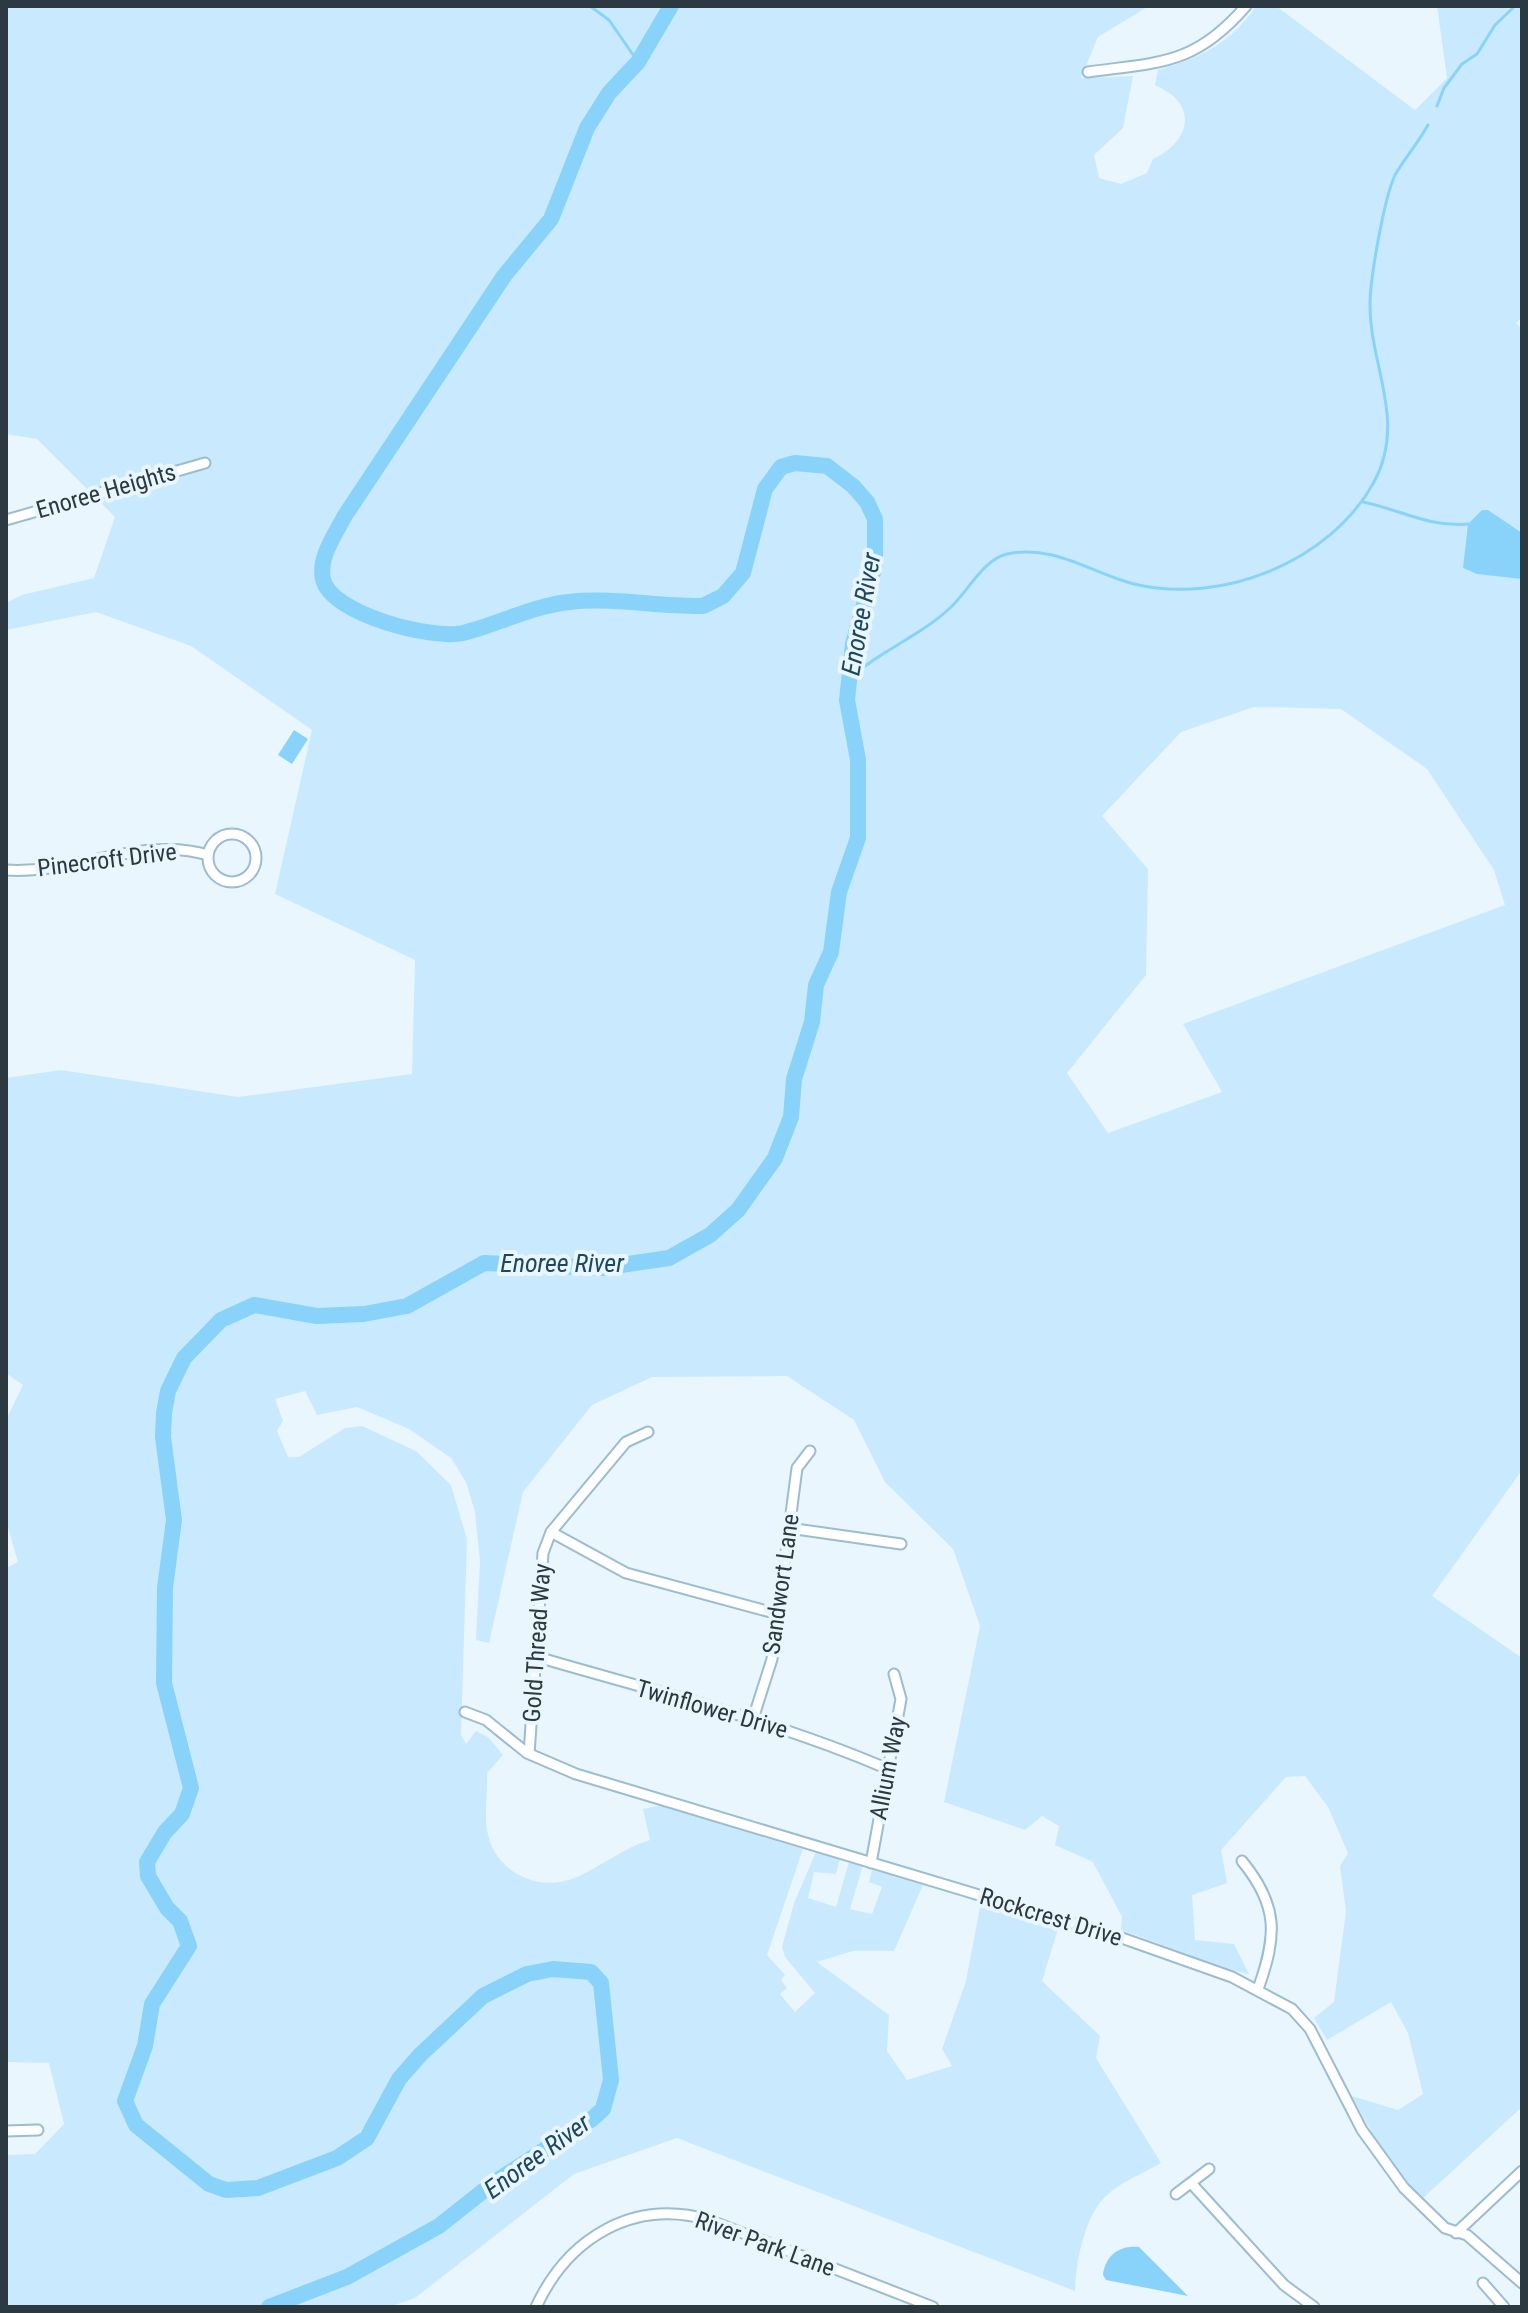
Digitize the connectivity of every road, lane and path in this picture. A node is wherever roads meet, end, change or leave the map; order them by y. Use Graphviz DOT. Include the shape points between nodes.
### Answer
graph roads {
  1 [pos="1246,6"];
  2 [pos="1088,72"];
  3 [pos="205,463"];
  4 [pos="6,520"];
  5 [pos="208,855"];
  6 [pos="6,870"];
  7 [pos="648,1432"];
  8 [pos="810,1451"];
  9 [pos="789,1528"];
  10 [pos="551,1532"];
  11 [pos="901,1544"];
  12 [pos="778,1614"];
  13 [pos="534,1656"];
  14 [pos="894,1674"];
  15 [pos="465,1712"];
  16 [pos="753,1719"];
  17 [pos="529,1754"];
  18 [pos="888,1769"];
  19 [pos="1242,1861"];
  20 [pos="871,1863"];
  21 [pos="1258,1989"];
  22 [pos="38,2130"];
  23 [pos="6,2131"];
  24 [pos="1209,2169"];
  25 [pos="1522,2171"];
  26 [pos="1191,2183"];
  27 [pos="1176,2194"];
  28 [pos="1456,2233"];
  29 [pos="1483,2283"];
  30 [pos="1522,2283"];
  31 [pos="1496,2299"];
  32 [pos="536,2307"];
  33 [pos="933,2307"];
  34 [pos="1314,2307"];
  35 [pos="1487,2307"];
  36 [pos="1504,2307"];
  1 -- 2 [label="street" via="1215,39 1188,55"];
  3 -- 4 [label="street, Enoree Heights"];
  5 -- 5 [label="street, Pinecroft Drive" via="215,875 229,882 249,875 255,861 252,845 235,834 215,841"];
  5 -- 6 [label="street, Pinecroft Drive" via="168,849 56,868"];
  7 -- 10 [label="street, Gold Thread Way" via="626,1442"];
  8 -- 9 [label="street, Sandwort Lane" via="797,1468"];
  9 -- 11 [label="street"];
  9 -- 12 [label="street, Sandwort Lane"];
  10 -- 12 [label="street" via="626,1573"];
  10 -- 13 [label="street, Gold Thread Way" via="543,1553"];
  12 -- 16 [label="street, Sandwort Lane" via="772,1659"];
  13 -- 16 [label="street, Twinflower Drive"];
  13 -- 17 [label="street, Gold Thread Way"];
  14 -- 18 [label="street, Allium Way" via="901,1699"];
  15 -- 17 [label="street, Rockcrest Drive" via="486,1720"];
  16 -- 18 [label="street, Twinflower Drive"];
  17 -- 20 [label="street, Rockcrest Drive" via="576,1774"];
  18 -- 20 [label="street, Allium Way"];
  19 -- 21 [label="street" via="1261,1884 1273,1926"];
  20 -- 21 [label="street, Rockcrest Drive" via="1119,1937"];
  21 -- 28 [label="street, Rockcrest Drive" via="1302,2018 1384,2163 1427,2213"];
  22 -- 23 [label="street"];
  24 -- 26 [label="street"];
  25 -- 28 [label="street"];
  26 -- 27 [label="street"];
  26 -- 34 [label="street" via="1284,2285"];
  28 -- 30 [label="street, Rockcrest Drive" via="1480,2244"];
  29 -- 31 [label="street"];
  31 -- 35 [label="street"];
  31 -- 36 [label="street"];
  32 -- 33 [label="street, River Park Lane" via="563,2261 589,2238 622,2221 661,2213 709,2220"];
}
